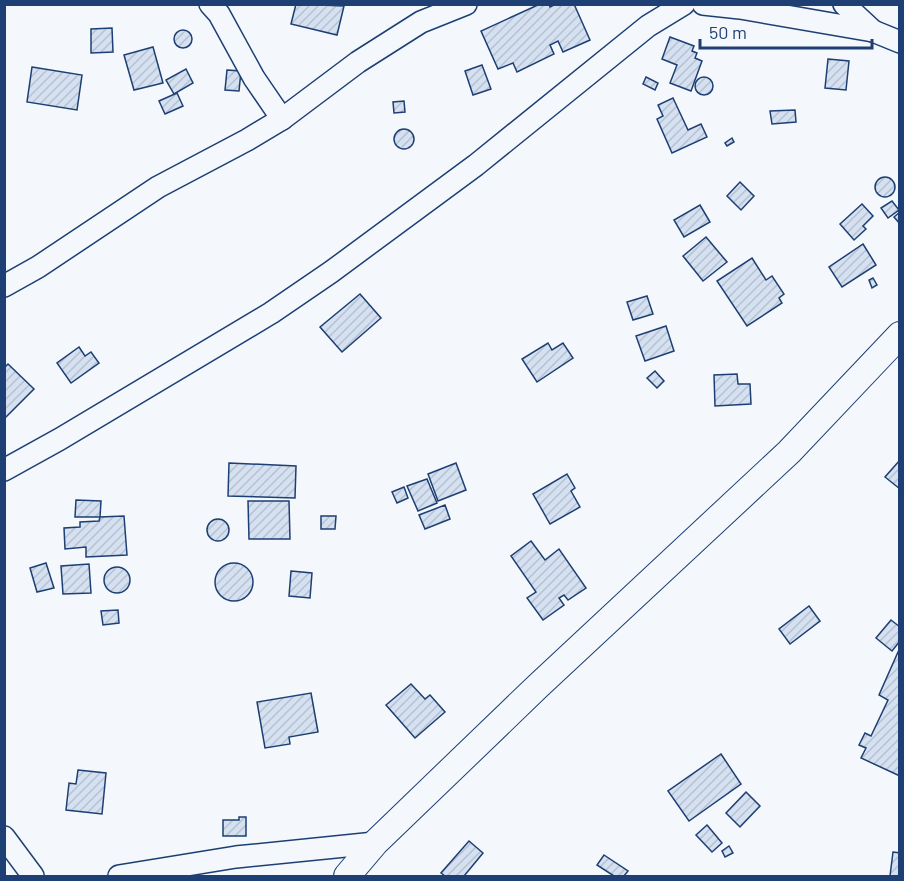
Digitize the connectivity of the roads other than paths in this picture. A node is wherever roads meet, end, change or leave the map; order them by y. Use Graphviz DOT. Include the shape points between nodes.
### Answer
graph roads {
  1 [pos="210,4"];
  2 [pos="465,4"];
  3 [pos="684,4"];
  4 [pos="703,4"];
  5 [pos="844,4"];
  6 [pos="873,31"];
  7 [pos="900,42"];
  8 [pos="282,119"];
  9 [pos="4,286"];
  10 [pos="900,335"];
  11 [pos="4,470"];
  12 [pos="4,837"];
  13 [pos="375,843"];
  14 [pos="33,876"];
  15 [pos="119,876"];
  16 [pos="347,876"];
  1 -- 8 [label="street"];
  2 -- 8 [label="street" via="421,22 358,62"];
  3 -- 11 [label="street" via="648,26 476,165 331,272 271,313"];
  4 -- 6 [label="street"];
  5 -- 6 [label="street"];
  6 -- 7 [label="street"];
  8 -- 9 [label="street" via="158,187"];
  10 -- 13 [label="street" via="789,452"];
  12 -- 14 [label="street"];
  13 -- 15 [label="street" via="236,857"];
  13 -- 16 [label="street"];
}
